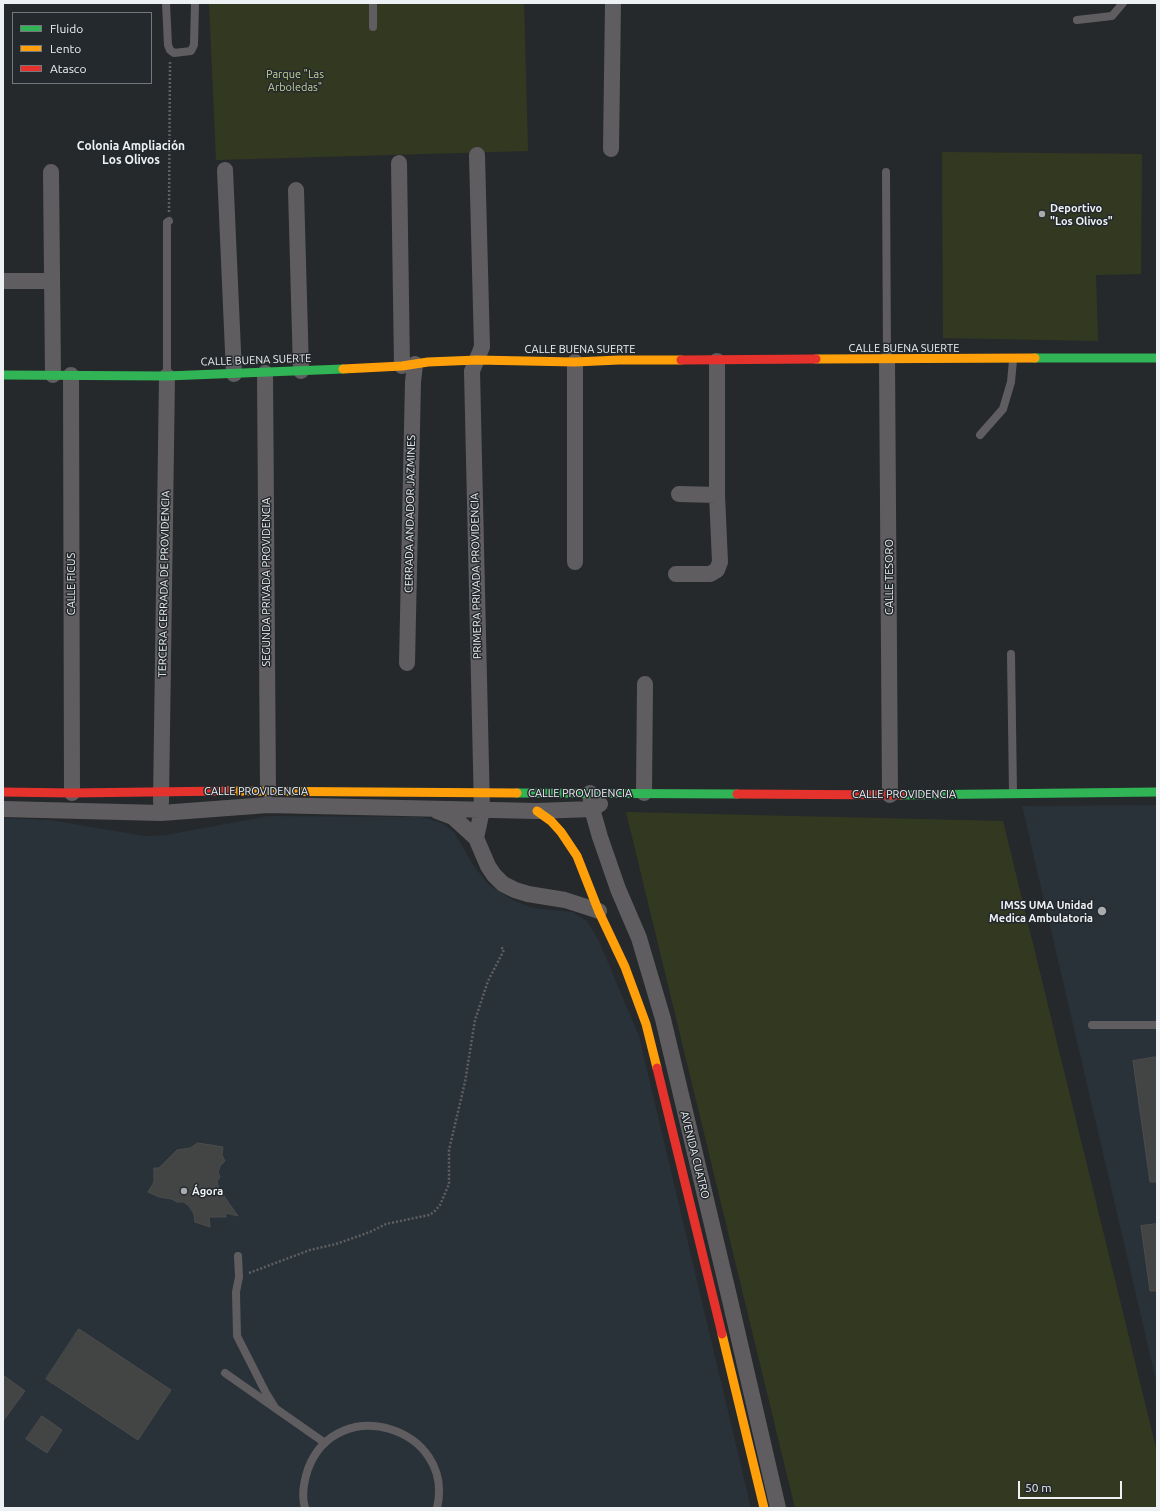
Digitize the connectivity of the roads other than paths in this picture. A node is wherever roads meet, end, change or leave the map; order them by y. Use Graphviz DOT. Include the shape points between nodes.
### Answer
graph roads {
  1 [pos="166,3"];
  2 [pos="195,3"];
  3 [pos="373,3"];
  4 [pos="613,3"];
  5 [pos="1123,3"];
  6 [pos="1077,20"];
  7 [pos="373,27"];
  8 [pos="611,149"];
  9 [pos="477,155"];
  10 [pos="399,163"];
  11 [pos="225,170"];
  12 [pos="51,172"];
  13 [pos="886,172"];
  14 [pos="296,190"];
  15 [pos="169,221"];
  16 [pos="3,281"];
  17 [pos="52,281"];
  18 [pos="1157,358"];
  19 [pos="477,360"];
  20 [pos="887,360"];
  21 [pos="1013,360"];
  22 [pos="717,361"];
  23 [pos="575,362"];
  24 [pos="409,365"];
  25 [pos="302,371"];
  26 [pos="265,373"];
  27 [pos="234,374"];
  28 [pos="3,375"];
  29 [pos="53,375"];
  30 [pos="71,375"];
  31 [pos="167,376"];
  32 [pos="980,435"];
  33 [pos="679,494"];
  34 [pos="717,495"];
  35 [pos="575,562"];
  36 [pos="676,574"];
  37 [pos="1011,654"];
  38 [pos="407,663"];
  39 [pos="645,684"];
  40 [pos="268,790"];
  41 [pos="3,792"];
  42 [pos="161,792"];
  43 [pos="1157,792"];
  44 [pos="72,793"];
  45 [pos="481,793"];
  46 [pos="590,793"];
  47 [pos="644,793"];
  48 [pos="617,794"];
  49 [pos="1013,794"];
  50 [pos="890,795"];
  51 [pos="3,808"];
  52 [pos="426,808"];
  53 [pos="592,809"];
  54 [pos="482,810"];
  55 [pos="537,811"];
  56 [pos="161,813"];
  57 [pos="476,838"];
  58 [pos="599,911"];
  59 [pos="1092,1025"];
  60 [pos="1157,1025"];
  61 [pos="238,1256"];
  62 [pos="729,1296"];
  63 [pos="713,1300"];
  64 [pos="225,1373"];
  65 [pos="276,1409"];
  66 [pos="325,1443"];
  67 [pos="305,1508"];
  68 [pos="437,1508"];
  69 [pos="764,1508"];
  70 [pos="778,1508"];
  1 -- 2 [label="lane" via="168,45 174,53 191,51 194,45"];
  3 -- 7 [label="lane"];
  4 -- 8 [label="street"];
  5 -- 6 [label="lane" via="1112,16"];
  9 -- 19 [label="street, PRIMERA PRIVADA PROVIDENCIA" via="482,347"];
  10 -- 24 [label="street, CERRADA ANDADOR JAZMINES"];
  11 -- 27 [label="street"];
  12 -- 17 [label="street"];
  13 -- 20 [label="lane"];
  14 -- 25 [label="street"];
  15 -- 31 [label="lane"];
  16 -- 17 [label="street"];
  17 -- 29 [label="street"];
  18 -- 21 [label="street, CALLE BUENA SUERTE"];
  19 -- 23 [label="street, CALLE BUENA SUERTE"];
  19 -- 24 [label="street, CALLE BUENA SUERTE"];
  19 -- 45 [label="street, PRIMERA PRIVADA PROVIDENCIA" via="472,371"];
  20 -- 21 [label="street, CALLE BUENA SUERTE"];
  20 -- 22 [label="street, CALLE BUENA SUERTE"];
  20 -- 50 [label="street, CALLE TESORO"];
  21 -- 32 [label="lane" via="1011,382 1003,409"];
  22 -- 23 [label="street, CALLE BUENA SUERTE"];
  22 -- 34 [label="street"];
  23 -- 35 [label="street"];
  24 -- 25 [label="street, CALLE BUENA SUERTE"];
  24 -- 38 [label="street, CERRADA ANDADOR JAZMINES" via="412,405"];
  25 -- 26 [label="street, CALLE BUENA SUERTE"];
  26 -- 27 [label="street, CALLE BUENA SUERTE"];
  26 -- 40 [label="street, SEGUNDA PRIVADA PROVIDENCIA"];
  27 -- 31 [label="street, CALLE BUENA SUERTE"];
  28 -- 29 [label="street, CALLE BUENA SUERTE"];
  29 -- 30 [label="street, CALLE BUENA SUERTE"];
  30 -- 31 [label="street, CALLE BUENA SUERTE"];
  30 -- 44 [label="street, CALLE FICUS"];
  31 -- 42 [label="street, TERCERA CERRADA DE PROVIDENCIA"];
  33 -- 34 [label="street"];
  34 -- 36 [label="street" via="720,562 717,570 710,574"];
  37 -- 49 [label="lane"];
  39 -- 47 [label="street"];
  40 -- 42 [label="street, CALLE PROVIDENCIA"];
  40 -- 45 [label="street, CALLE PROVIDENCIA"];
  41 -- 44 [label="street, CALLE PROVIDENCIA"];
  42 -- 44 [label="street, CALLE PROVIDENCIA"];
  42 -- 56 [label="street, TERCERA CERRADA DE PROVIDENCIA"];
  43 -- 49 [label="street, CALLE PROVIDENCIA"];
  45 -- 46 [label="street, CALLE PROVIDENCIA"];
  45 -- 54 [label="street, PRIMERA PRIVADA PROVIDENCIA"];
  46 -- 48 [label="street, CALLE PROVIDENCIA"];
  46 -- 53 [label="street, AVENIDA CUATRO"];
  47 -- 48 [label="street, CALLE PROVIDENCIA"];
  47 -- 50 [label="street, CALLE PROVIDENCIA"];
  48 -- 53 [label="street"];
  49 -- 50 [label="street, CALLE PROVIDENCIA"];
  51 -- 56 [label="street, CALLE PROVIDENCIA"];
  52 -- 54 [label="street, CALLE PROVIDENCIA"];
  52 -- 56 [label="street, CALLE PROVIDENCIA" via="268,805"];
  52 -- 57 [label="street" via="453,817"];
  53 -- 55 [label="street, CALLE PROVIDENCIA"];
  53 -- 62 [label="street, AVENIDA CUATRO" via="618,889 639,938 663,1019"];
  54 -- 55 [label="street, CALLE PROVIDENCIA"];
  54 -- 57 [label="street, PRIMERA PRIVADA PROVIDENCIA"];
  55 -- 58 [label="street, AVENIDA CUATRO" via="562,831 576,852"];
  57 -- 58 [label="street" via="488,866 503,884 528,894 565,900"];
  58 -- 63 [label="street, AVENIDA CUATRO" via="646,1024"];
  59 -- 60 [label="lane"];
  61 -- 65 [label="lane" via="237,1336"];
  62 -- 63 [label="street"];
  62 -- 70 [label="street, AVENIDA CUATRO"];
  63 -- 69 [label="street, AVENIDA CUATRO"];
  64 -- 65 [label="lane"];
  65 -- 66 [label="lane"];
  66 -- 67 [label="lane" via="312,1460 304,1480"];
  66 -- 68 [label="lane" via="340,1433 357,1427 393,1429 409,1437 423,1450 433,1465 438,1482"];
}
